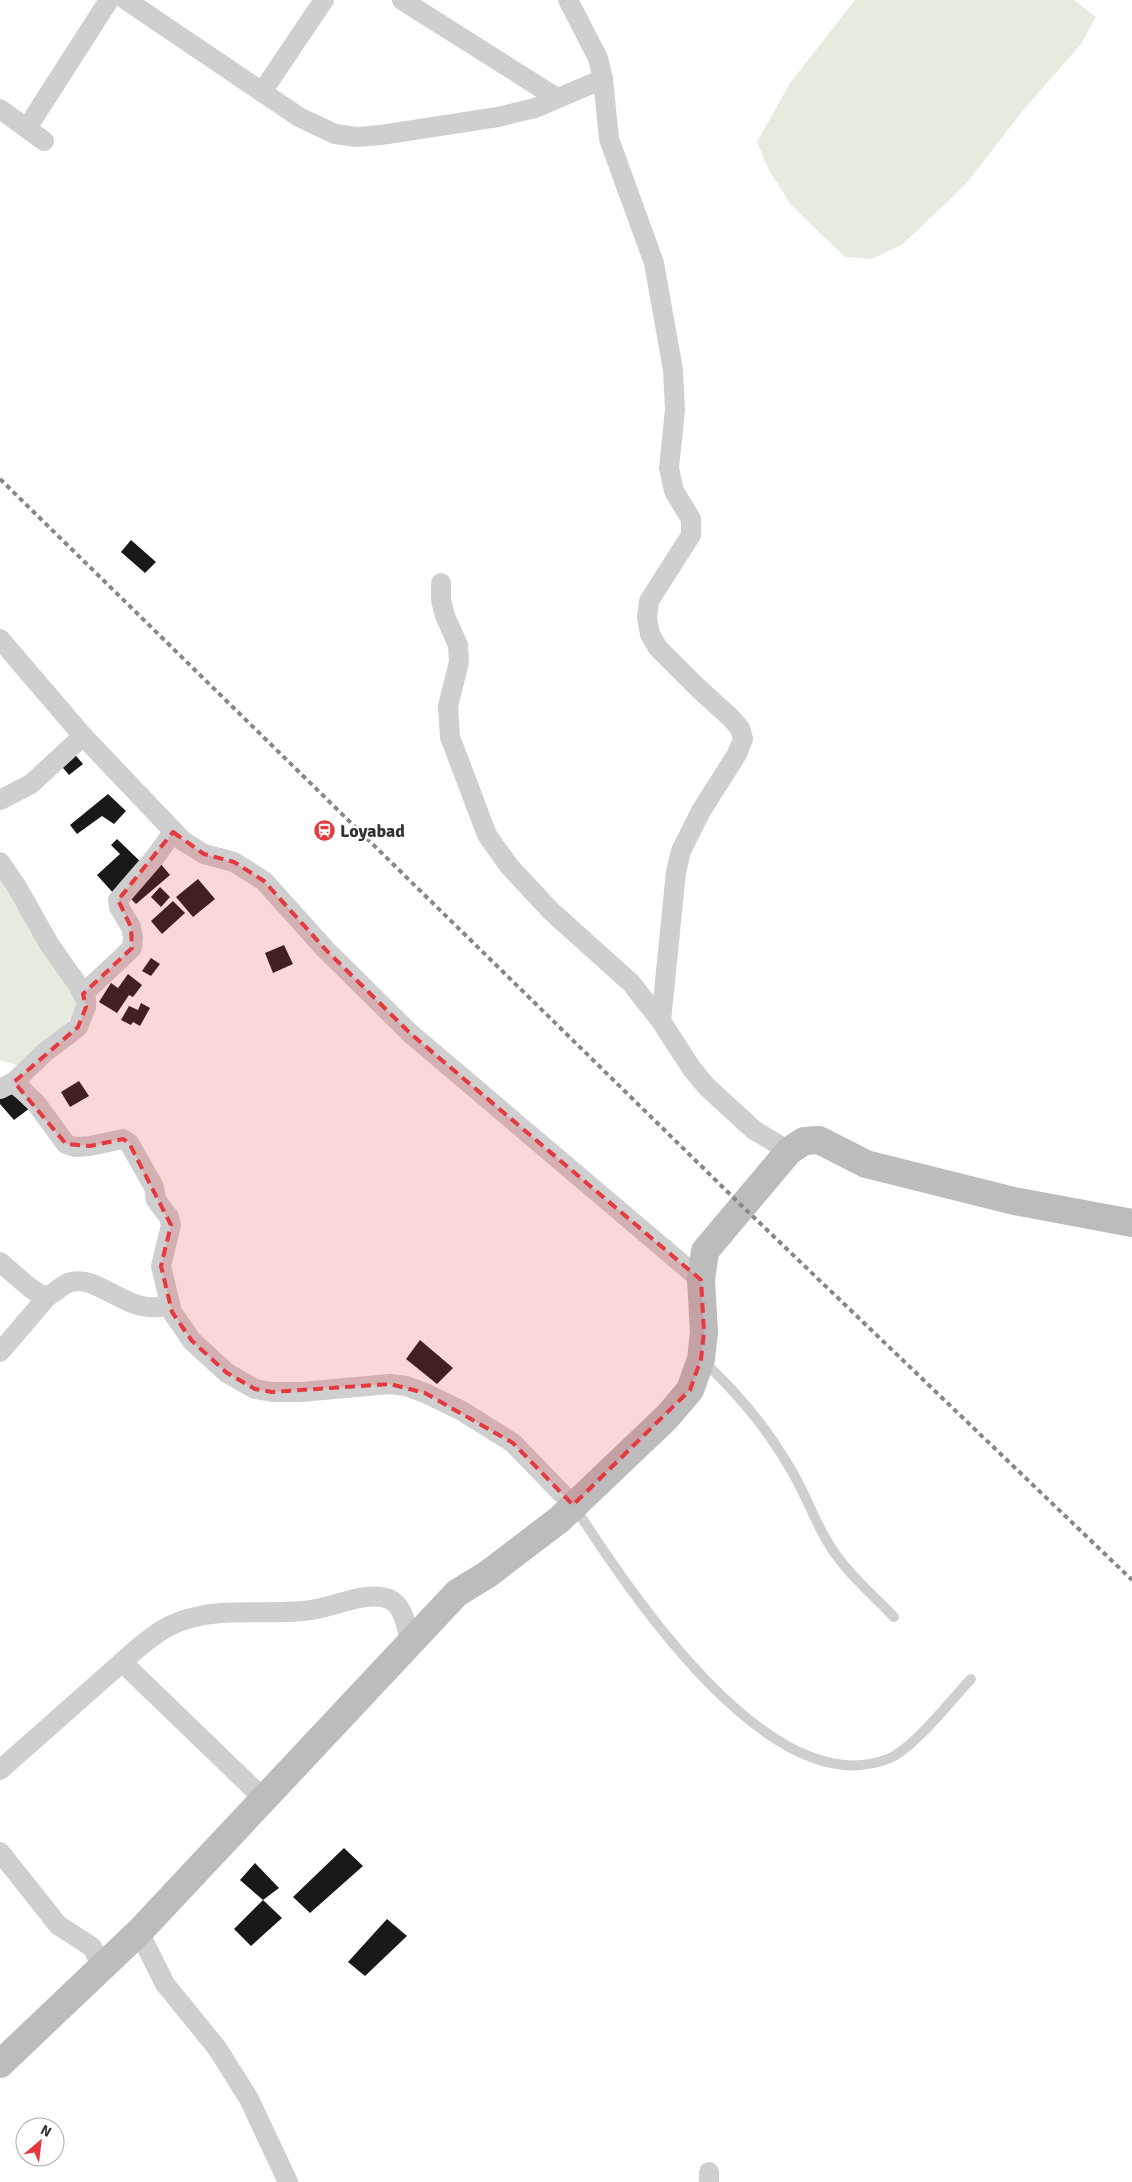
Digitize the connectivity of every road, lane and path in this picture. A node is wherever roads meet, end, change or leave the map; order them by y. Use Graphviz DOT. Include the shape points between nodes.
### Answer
graph roads {
  1 [pos="109,0"];
  2 [pos="126,0"];
  3 [pos="324,0"];
  4 [pos="402,0"];
  5 [pos="568,0"];
  6 [pos="603,79"];
  7 [pos="262,92"];
  8 [pos="557,98"];
  9 [pos="0,110"];
  10 [pos="27,128"];
  11 [pos="44,141"];
  12 [pos="441,583"];
  13 [pos="0,638"];
  14 [pos="83,736"];
  15 [pos="0,800"];
  16 [pos="173,832"];
  17 [pos="0,862"];
  18 [pos="83,994"];
  19 [pos="661,1021"];
  20 [pos="7,1086"];
  21 [pos="789,1151"];
  22 [pos="1132,1223"];
  23 [pos="0,1262"];
  24 [pos="701,1280"];
  25 [pos="48,1296"];
  26 [pos="169,1305"];
  27 [pos="0,1352"];
  28 [pos="701,1359"];
  29 [pos="566,1512"];
  30 [pos="894,1617"];
  31 [pos="410,1643"];
  32 [pos="122,1662"];
  33 [pos="971,1680"];
  34 [pos="0,1770"];
  35 [pos="264,1799"];
  36 [pos="0,1852"];
  37 [pos="139,1932"];
  38 [pos="103,1968"];
  39 [pos="0,2064"];
  40 [pos="288,2182"];
  1 -- 10 [label="street"];
  2 -- 7 [label="street"];
  3 -- 7 [label="street"];
  4 -- 8 [label="street"];
  5 -- 6 [label="street" via="591,42"];
  6 -- 8 [label="street"];
  6 -- 19 [label="street" via="609,139 644,233 663,306 673,370 675,410 669,468 674,491 691,520 691,535 649,601 647,618 650,634 658,648 740,728 743,739 681,852 676,872"];
  7 -- 8 [label="street" via="317,126 335,134 357,136 498,117 535,108"];
  9 -- 10 [label="street"];
  10 -- 11 [label="street"];
  12 -- 19 [label="street" via="445,616 458,645 459,662 448,706 450,737 487,834 509,866 551,911 631,984"];
  13 -- 14 [label="street"];
  14 -- 15 [label="street" via="31,784"];
  14 -- 16 [label="street"];
  16 -- 18 [label="street" via="118,900 131,927 132,948"];
  16 -- 24 [label="street" via="204,854 234,862 264,881 326,950 411,1034"];
  17 -- 18 [label="street"];
  18 -- 20 [label="street" via="86,1007 78,1027"];
  19 -- 21 [label="street" via="692,1069 712,1092 754,1130"];
  20 -- 26 [label="street" via="36,1103 66,1144 90,1146 123,1139 129,1143 171,1225 160,1266"];
  21 -- 22 [label="street" via="804,1141 819,1140 866,1164 1014,1201"];
  21 -- 24 [label="street" via="705,1251"];
  23 -- 25 [label="street" via="29,1287"];
  24 -- 28 [label="street" via="704,1332"];
  25 -- 26 [label="street" via="69,1283 79,1283 102,1289 140,1307"];
  25 -- 27 [label="street"];
  26 -- 29 [label="street" via="192,1340 227,1373 255,1389 272,1392 390,1384 425,1393 462,1411 513,1443"];
  28 -- 29 [label="street" via="690,1390 667,1417"];
  28 -- 30 [label="lane" via="746,1404 773,1441 844,1566"];
  29 -- 31 [label="street" via="488,1574 457,1593"];
  29 -- 33 [label="lane" via="693,1666 746,1718 796,1751 838,1766 867,1765 891,1757 909,1745"];
  31 -- 32 [label="street" via="404,1618 397,1606 388,1598 376,1597 297,1612 230,1612 192,1617 158,1632"];
  31 -- 35 [label="street"];
  32 -- 34 [label="street"];
  32 -- 35 [label="street"];
  35 -- 37 [label="street"];
  36 -- 38 [label="street" via="58,1925 92,1948"];
  37 -- 38 [label="street"];
  37 -- 40 [label="street" via="165,1984 217,2048 249,2099"];
  38 -- 39 [label="street"];
}
